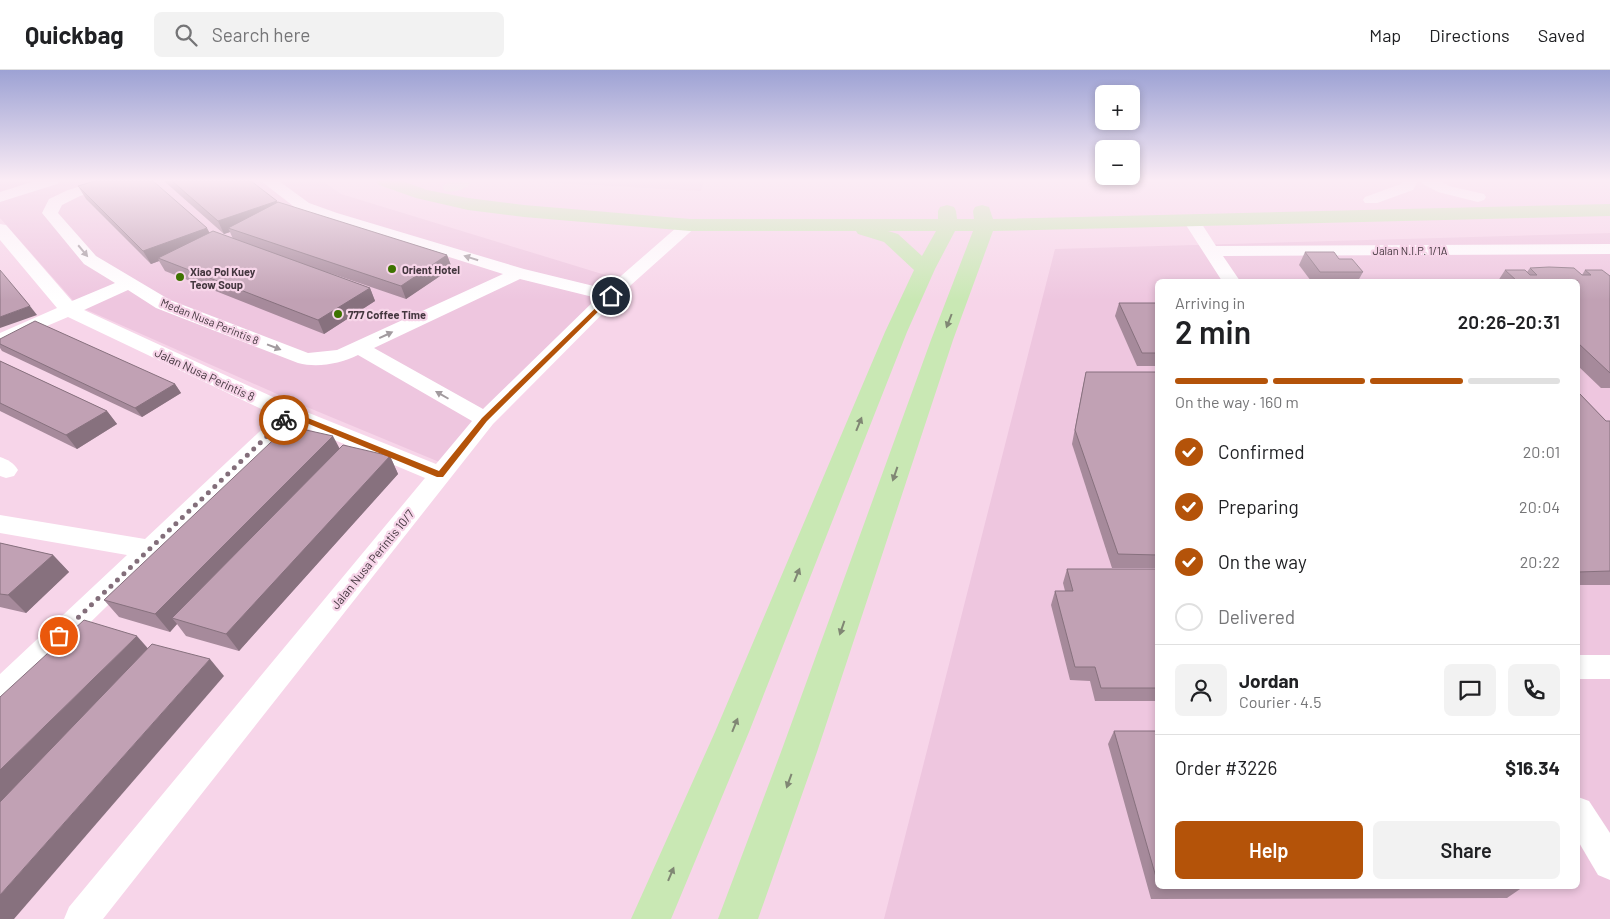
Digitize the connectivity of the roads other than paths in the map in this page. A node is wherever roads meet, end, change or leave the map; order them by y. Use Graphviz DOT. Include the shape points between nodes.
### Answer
graph roads {
  1 [pos="56,221"];
  2 [pos="349,221"];
  3 [pos="638,221"];
  4 [pos="915,221"];
  5 [pos="947,221"];
  6 [pos="982,221"];
  7 [pos="1013,221"];
  8 [pos="1240,221"];
  9 [pos="1192,222"];
  10 [pos="847,224"];
  11 [pos="1052,224"];
  12 [pos="690,225"];
  13 [pos="0,229"];
  14 [pos="1610,249"];
  15 [pos="1211,250"];
  16 [pos="926,269"];
  17 [pos="518,273"];
  18 [pos="967,275"];
  19 [pos="1230,279"];
  20 [pos="129,283"];
  21 [pos="611,296"];
  22 [pos="69,310"];
  23 [pos="0,340"];
  24 [pos="350,351"];
  25 [pos="291,414"];
  26 [pos="484,420"];
  27 [pos="440,475"];
  28 [pos="0,524"];
  29 [pos="150,549"];
  30 [pos="1580,667"];
  31 [pos="1610,667"];
  32 [pos="0,692"];
  33 [pos="1580,815"];
  34 [pos="1610,863"];
  35 [pos="82,919"];
  36 [pos="651,919"];
  37 [pos="738,919"];
  1 -- 20 [label="street, Medan Nusa Perintis 8, one-way" via="90,260"];
  17 -- 2 [label="street, one-way"];
  3 -- 12 [label="main road"];
  4 -- 10 [label="main road"];
  5 -- 16 [label="main road"];
  6 -- 18 [label="main road"];
  7 -- 11 [label="main road"];
  8 -- 9 [label="main road"];
  9 -- 11 [label="main road"];
  9 -- 15 [label="street"];
  10 -- 12 [label="main road"];
  10 -- 16 [label="main road" via="891,238"];
  11 -- 18 [label="main road" via="1000,245"];
  12 -- 21 [label="street, Jalan Nusa Perintis 10/7"];
  13 -- 22 [label="street, Jalan Nusa Perintis 8"];
  14 -- 15 [label="street, Jalan N.I.P. 1/1A"];
  15 -- 19 [label="street"];
  36 -- 16 [label="main road, one-way" via="732,732 896,332"];
  17 -- 21 [label="street"];
  24 -- 17 [label="street, Medan Nusa Perintis 8, one-way"];
  18 -- 37 [label="main road, one-way"];
  20 -- 22 [label="street"];
  20 -- 24 [label="street, Medan Nusa Perintis 8, one-way" via="163,304 305,359 321,359"];
  21 -- 26 [label="street, Jalan Nusa Perintis 10/7"];
  22 -- 23 [label="street"];
  22 -- 25 [label="street, Jalan Nusa Perintis 8"];
  26 -- 24 [label="street, one-way"];
  25 -- 27 [label="street, Jalan Nusa Perintis 8"];
  25 -- 29 [label="street"];
  26 -- 27 [label="street, Jalan Nusa Perintis 10/7"];
  27 -- 35 [label="street, Jalan Nusa Perintis 10/7"];
  28 -- 29 [label="street"];
  29 -- 32 [label="street"];
  30 -- 31 [label="street"];
  33 -- 34 [label="street"];
}
